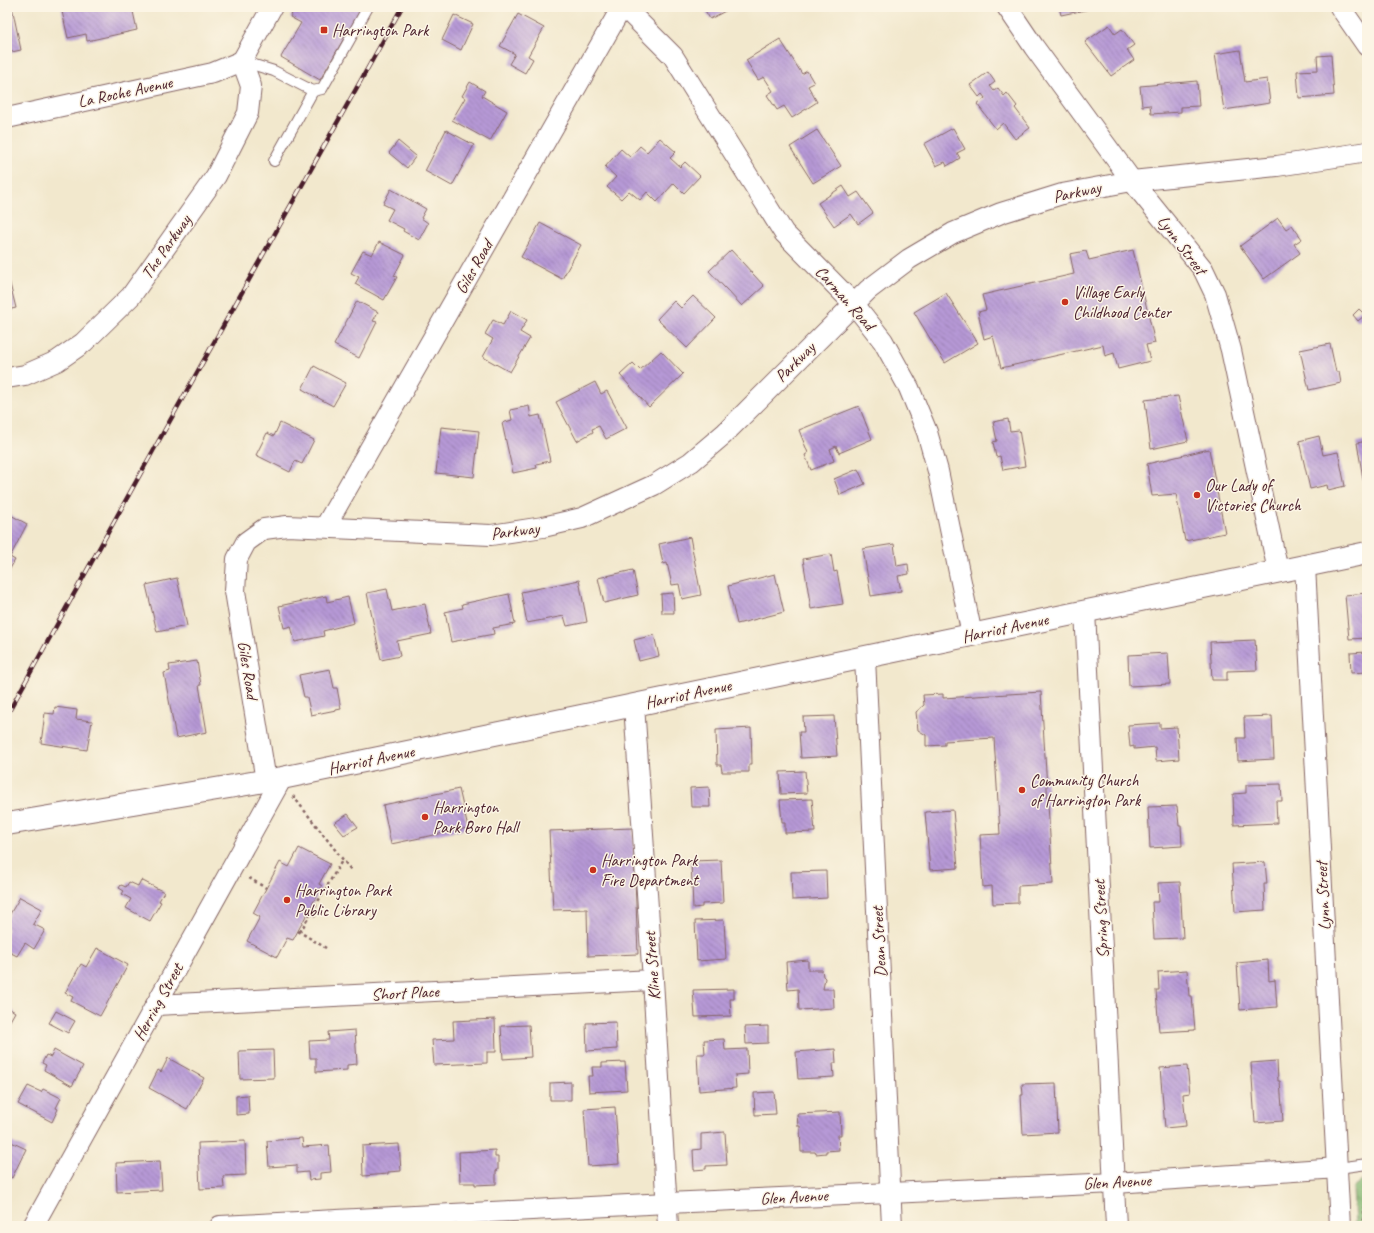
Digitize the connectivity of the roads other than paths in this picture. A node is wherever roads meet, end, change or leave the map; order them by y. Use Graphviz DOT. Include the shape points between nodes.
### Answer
graph roads {
  1 [pos="272,7"];
  2 [pos="368,7"];
  3 [pos="623,7"];
  4 [pos="1008,7"];
  5 [pos="1340,7"];
  6 [pos="1367,46"];
  7 [pos="242,61"];
  8 [pos="313,91"];
  9 [pos="7,118"];
  10 [pos="1367,152"];
  11 [pos="274,161"];
  12 [pos="1132,181"];
  13 [pos="854,304"];
  14 [pos="7,378"];
  15 [pos="325,527"];
  16 [pos="1367,553"];
  17 [pos="237,559"];
  18 [pos="1305,566"];
  19 [pos="1278,571"];
  20 [pos="1085,611"];
  21 [pos="972,635"];
  22 [pos="865,658"];
  23 [pos="634,705"];
  24 [pos="274,780"];
  25 [pos="7,824"];
  26 [pos="653,980"];
  27 [pos="156,1005"];
  28 [pos="1367,1164"];
  29 [pos="1338,1168"];
  30 [pos="1115,1183"];
  31 [pos="891,1193"];
  32 [pos="667,1203"];
  33 [pos="33,1226"];
  34 [pos="220,1226"];
  35 [pos="668,1226"];
  36 [pos="892,1226"];
  37 [pos="1116,1226"];
  38 [pos="1340,1226"];
  1 -- 7 [label="street"];
  2 -- 8 [label="lane" via="322,89"];
  3 -- 13 [label="street, Carman Road" via="673,56 784,232"];
  3 -- 15 [label="street, Giles Road"];
  4 -- 12 [label="street, Lynn Street" via="1034,47"];
  5 -- 6 [label="street"];
  7 -- 8 [label="lane" via="274,71"];
  7 -- 9 [label="street, La Roche Avenue" via="213,73"];
  7 -- 14 [label="street, The Parkway" via="251,86 248,113 216,176 131,296 83,343 57,361 25,375"];
  8 -- 11 [label="lane"];
  10 -- 12 [label="street, Parkway" via="1277,166"];
  12 -- 13 [label="street, Parkway" via="1062,194 1001,213 954,233 909,259"];
  12 -- 19 [label="street, Lynn Street" via="1203,269 1215,294 1231,350"];
  13 -- 15 [label="street, Parkway" via="724,434 691,462 654,485 582,518 543,528 491,535"];
  13 -- 21 [label="street, Carman Road" via="883,342 909,388 927,432 938,471"];
  15 -- 17 [label="street, Parkway" via="287,526 264,529 246,542"];
  16 -- 18 [label="street, Harriot Avenue"];
  17 -- 24 [label="street, Giles Road" via="235,591"];
  18 -- 19 [label="street, Harriot Avenue"];
  18 -- 29 [label="street, Lynn Street"];
  19 -- 20 [label="street, Harriot Avenue"];
  20 -- 21 [label="street, Harriot Avenue"];
  20 -- 30 [label="street, Spring Street"];
  21 -- 22 [label="street, Harriot Avenue"];
  22 -- 23 [label="street, Harriot Avenue"];
  22 -- 31 [label="street, Dean Street"];
  23 -- 24 [label="street, Harriot Avenue"];
  23 -- 26 [label="street, Kline Street"];
  24 -- 25 [label="street, Harriot Avenue"];
  24 -- 27 [label="street, Herring Street"];
  26 -- 27 [label="street, Short Place"];
  26 -- 32 [label="street, Kline Street"];
  27 -- 33 [label="street, Herring Street"];
  28 -- 29 [label="lane, Glen Avenue"];
  29 -- 30 [label="street, Glen Avenue"];
  29 -- 38 [label="street, Lynn Street"];
  30 -- 31 [label="street, Glen Avenue"];
  30 -- 37 [label="street, Spring Street"];
  31 -- 32 [label="street, Glen Avenue"];
  31 -- 36 [label="street, Dean Street"];
  32 -- 34 [label="street, Glen Avenue"];
  32 -- 35 [label="street, Kline Street"];
}
